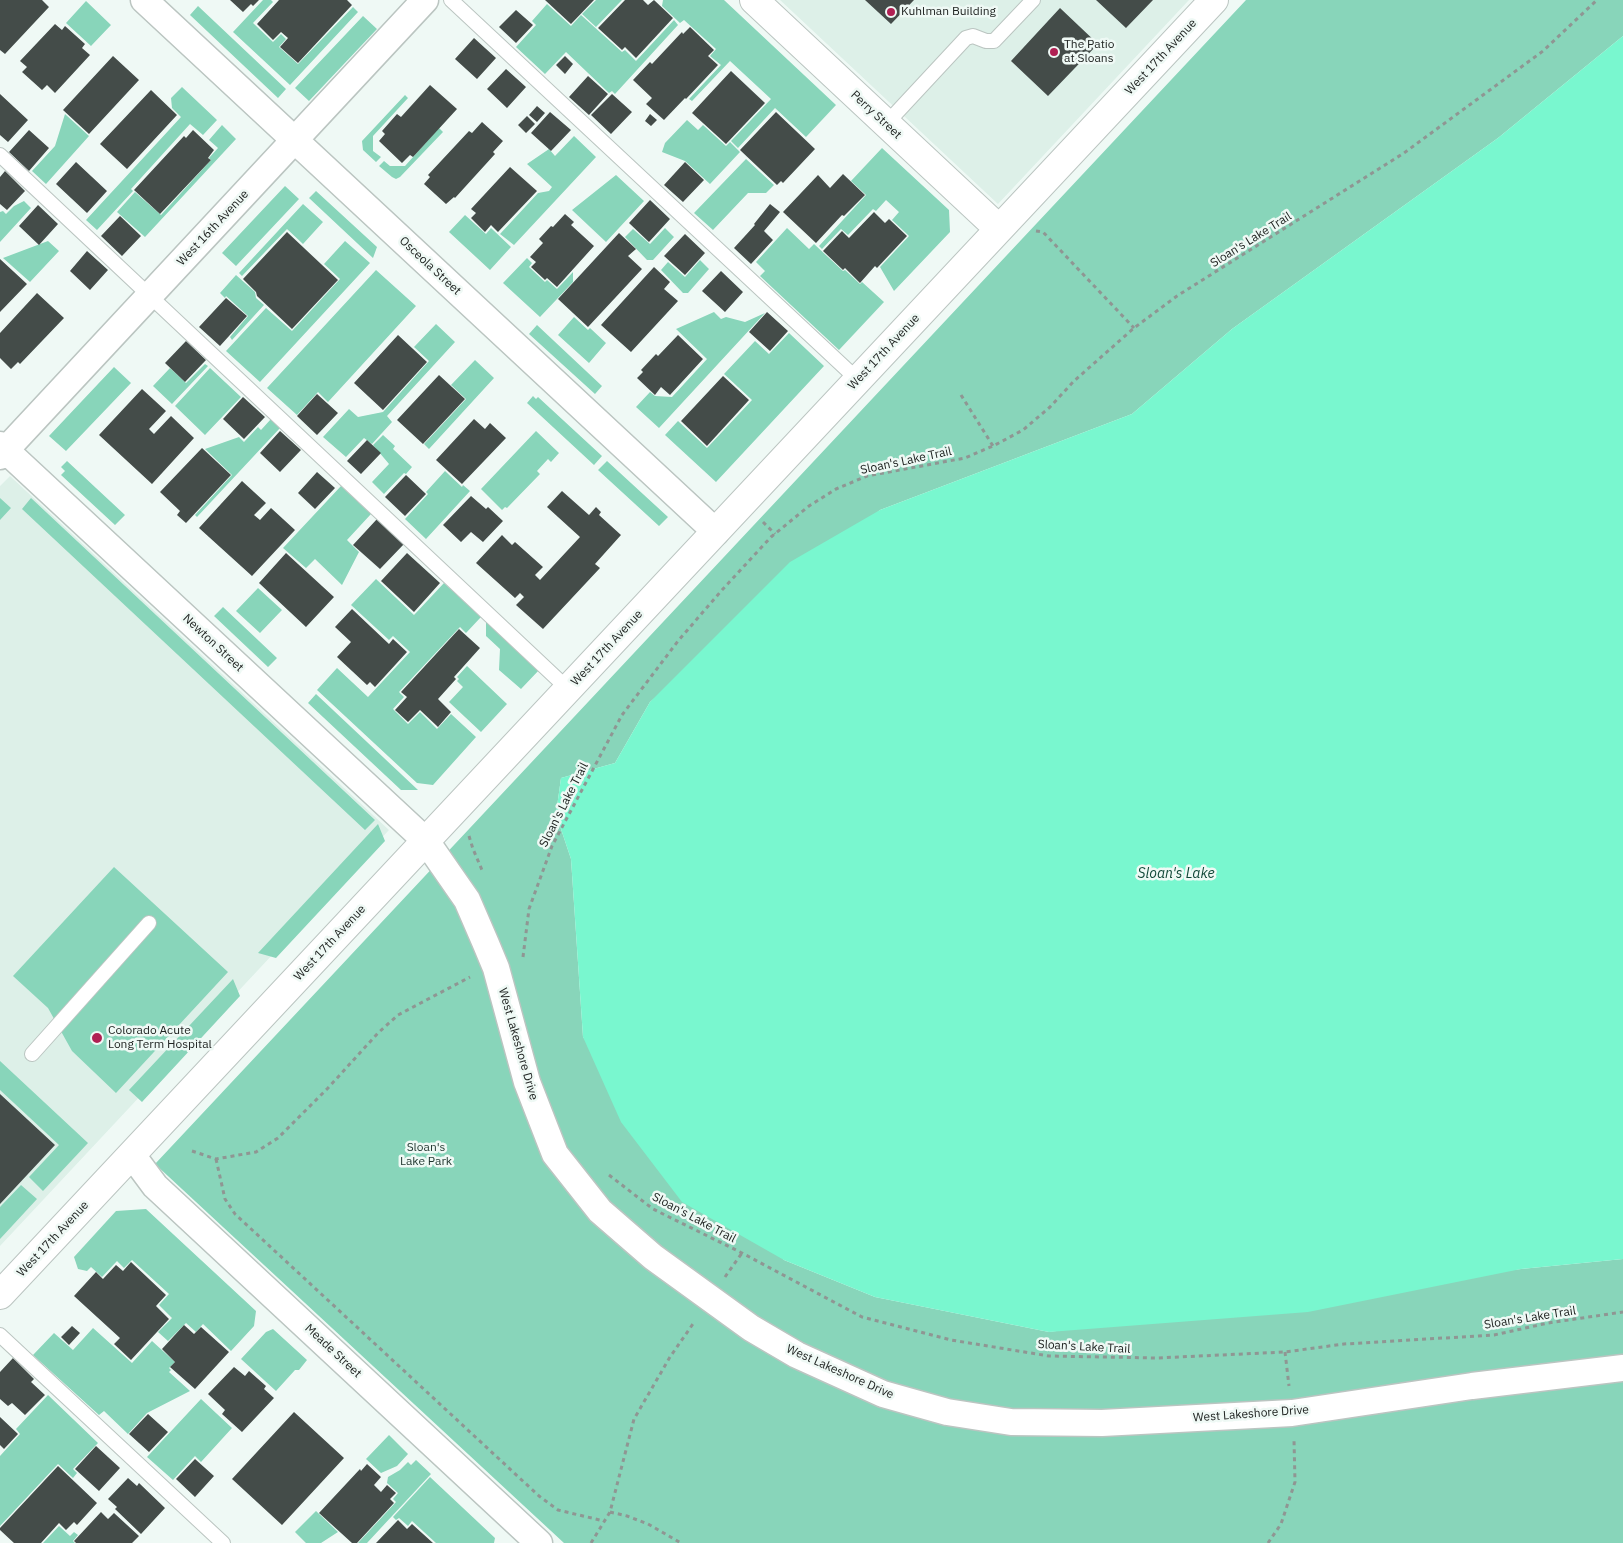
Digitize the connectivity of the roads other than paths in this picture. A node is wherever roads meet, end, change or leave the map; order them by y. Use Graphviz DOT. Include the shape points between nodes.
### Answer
graph roads {
  1 [pos="144,0"];
  2 [pos="425,0"];
  3 [pos="451,0"];
  4 [pos="754,0"];
  5 [pos="1033,0"];
  6 [pos="1214,0"];
  7 [pos="886,124"];
  8 [pos="295,140"];
  9 [pos="0,155"];
  10 [pos="999,229"];
  11 [pos="150,295"];
  12 [pos="858,380"];
  13 [pos="2,451"];
  14 [pos="716,532"];
  15 [pos="568,689"];
  16 [pos="426,841"];
  17 [pos="149,923"];
  18 [pos="32,1054"];
  19 [pos="132,1155"];
  20 [pos="0,1295"];
  21 [pos="0,1335"];
  22 [pos="1623,1368"];
  23 [pos="538,1542"];
  24 [pos="223,1543"];
  1 -- 8 [label="street, Osceola Street"];
  2 -- 8 [label="street, West 16th Avenue"];
  3 -- 12 [label="lane"];
  4 -- 7 [label="street, Perry Street"];
  5 -- 7 [label="lane" via="994,41 973,36 963,41"];
  6 -- 10 [label="street, West 17th Avenue"];
  7 -- 10 [label="street, Perry Street"];
  8 -- 11 [label="street, West 16th Avenue"];
  8 -- 14 [label="street, Osceola Street"];
  9 -- 11 [label="lane"];
  10 -- 12 [label="street, West 17th Avenue"];
  11 -- 13 [label="street, West 16th Avenue"];
  11 -- 15 [label="lane"];
  12 -- 14 [label="street, West 17th Avenue"];
  13 -- 16 [label="street, Newton Street"];
  14 -- 15 [label="street, West 17th Avenue"];
  15 -- 16 [label="street, West 17th Avenue"];
  16 -- 19 [label="street, West 17th Avenue"];
  16 -- 22 [label="street, West Lakeshore Drive" via="467,900 496,968 527,1082 555,1154 600,1211 653,1257 751,1328 796,1355 883,1394 947,1412 1011,1422 1093,1423 1292,1414 1472,1386"];
  17 -- 18 [label="lane"];
  19 -- 20 [label="street, West 17th Avenue"];
  19 -- 23 [label="street, Meade Street" via="155,1186"];
  21 -- 24 [label="lane"];
}
